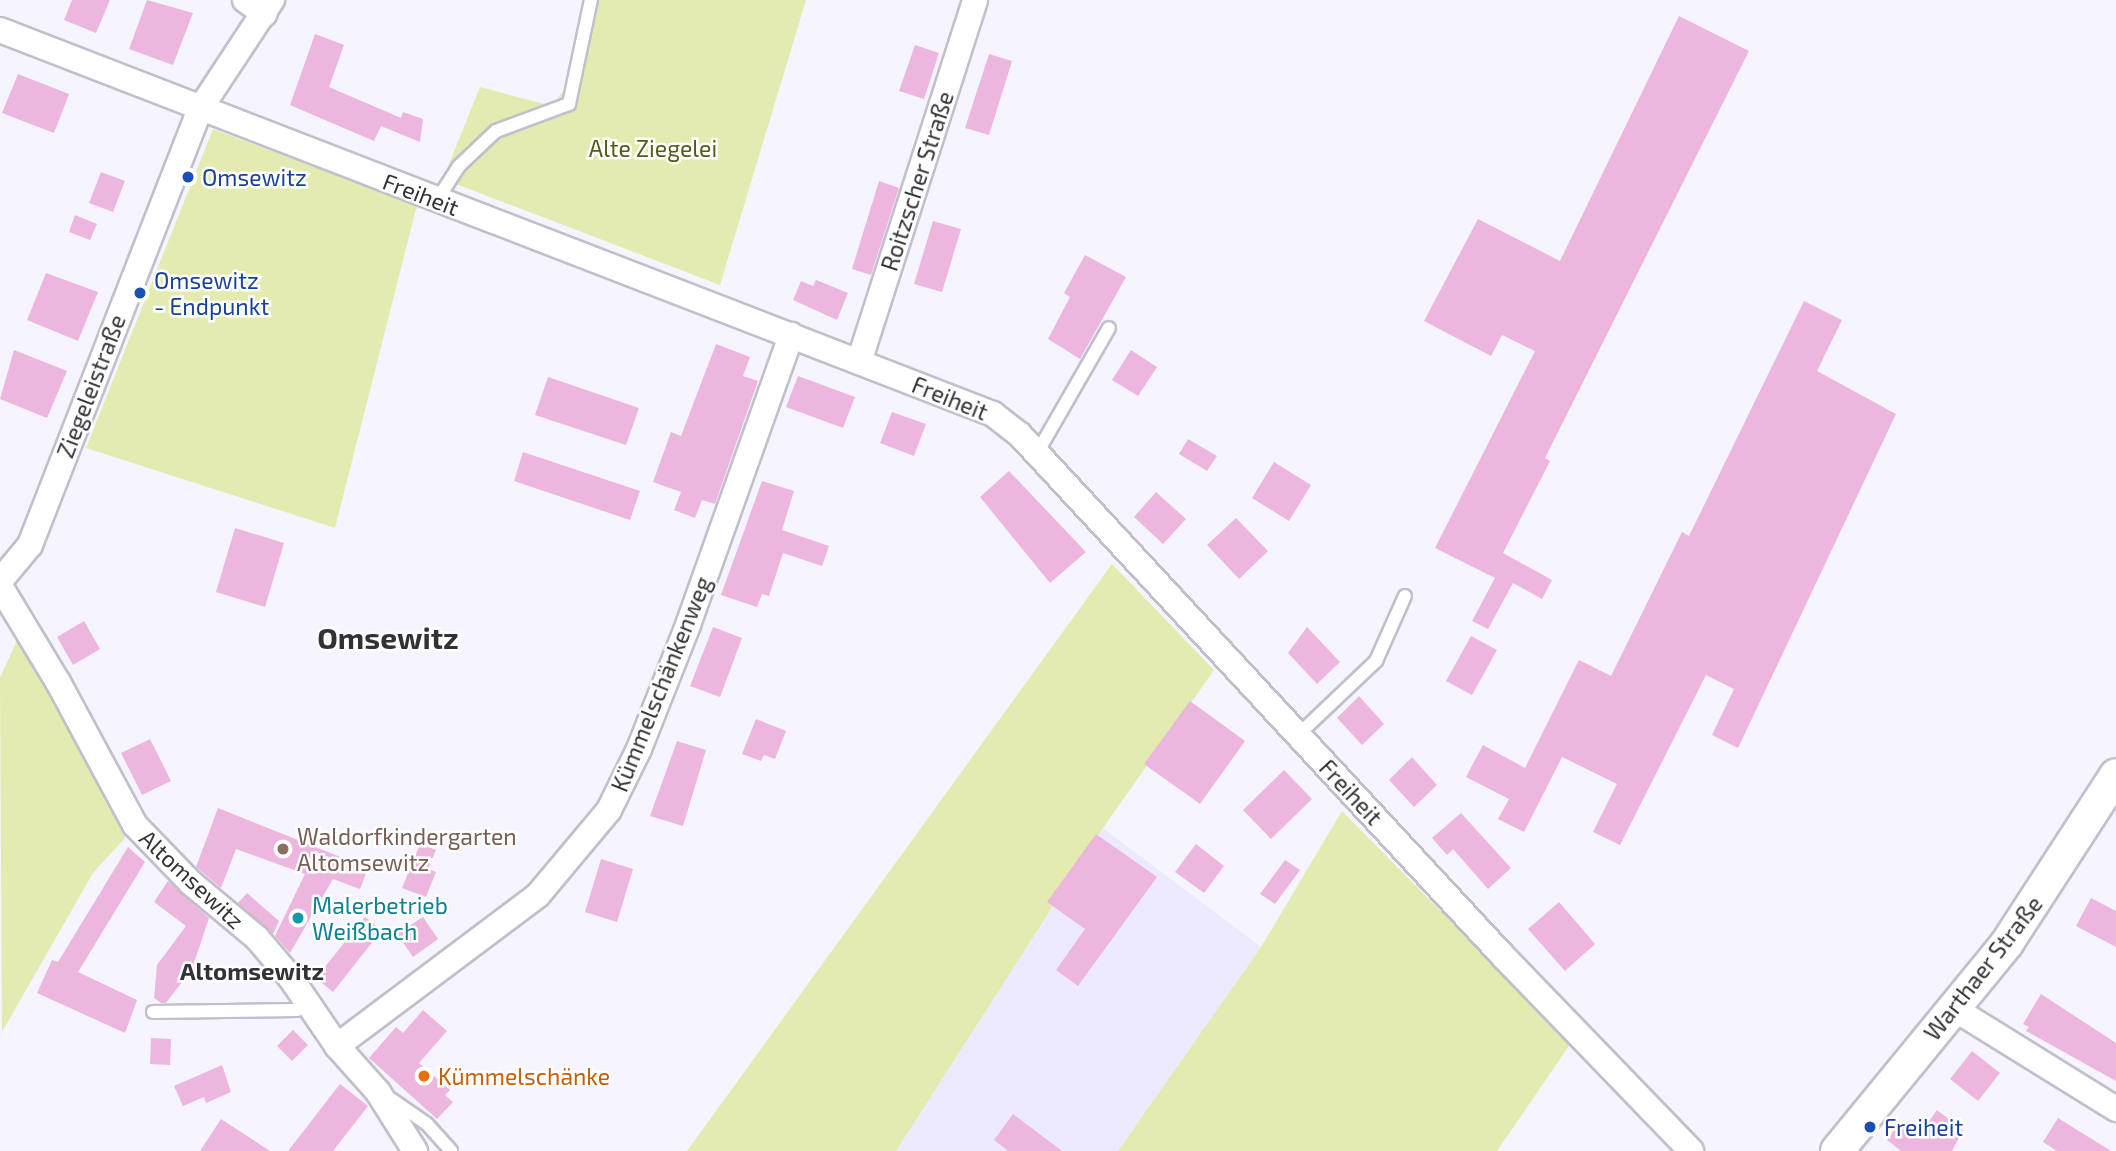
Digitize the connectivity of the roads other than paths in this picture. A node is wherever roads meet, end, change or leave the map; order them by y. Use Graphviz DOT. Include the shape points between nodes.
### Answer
graph roads {
  1 [pos="591,0"];
  2 [pos="975,0"];
  3 [pos="260,5"];
  4 [pos="0,30"];
  5 [pos="200,109"];
  6 [pos="437,200"];
  7 [pos="1110,328"];
  8 [pos="791,335"];
  9 [pos="859,362"];
  10 [pos="1037,453"];
  11 [pos="0,584"];
  12 [pos="1405,596"];
  13 [pos="1298,735"];
  14 [pos="2116,775"];
  15 [pos="306,1003"];
  16 [pos="1953,1008"];
  17 [pos="153,1012"];
  18 [pos="337,1045"];
  19 [pos="378,1092"];
  20 [pos="2116,1109"];
  21 [pos="415,1151"];
  22 [pos="451,1151"];
  23 [pos="1691,1151"];
  24 [pos="1837,1151"];
  1 -- 6 [label="lane" via="569,103 496,131 459,166"];
  2 -- 9 [label="street, Roitzscher Straße"];
  3 -- 5 [label="street, Ziegeleistraße"];
  4 -- 5 [label="street, Freiheit"];
  5 -- 6 [label="street, Freiheit"];
  5 -- 11 [label="street, Ziegeleistraße" via="30,545"];
  6 -- 8 [label="street, Freiheit"];
  7 -- 10 [label="lane"];
  8 -- 9 [label="street, Freiheit"];
  8 -- 18 [label="street, Kümmelschänkenweg" via="688,625 639,749 609,810 538,895"];
  9 -- 10 [label="street, Freiheit" via="993,414"];
  10 -- 13 [label="street, Freiheit"];
  11 -- 15 [label="street, Altomsewitz" via="135,825 191,883 257,939"];
  12 -- 13 [label="lane" via="1376,661"];
  13 -- 23 [label="street, Freiheit"];
  14 -- 16 [label="street, Warthaer Straße" via="2054,877"];
  15 -- 17 [label="lane" via="297,1010"];
  15 -- 18 [label="street, Altomsewitz"];
  16 -- 20 [label="street"];
  16 -- 24 [label="street, Warthaer Straße"];
  18 -- 19 [label="street, Altomsewitz"];
  19 -- 21 [label="street, Altomsewitz"];
  19 -- 22 [label="lane" via="426,1124"];
}
